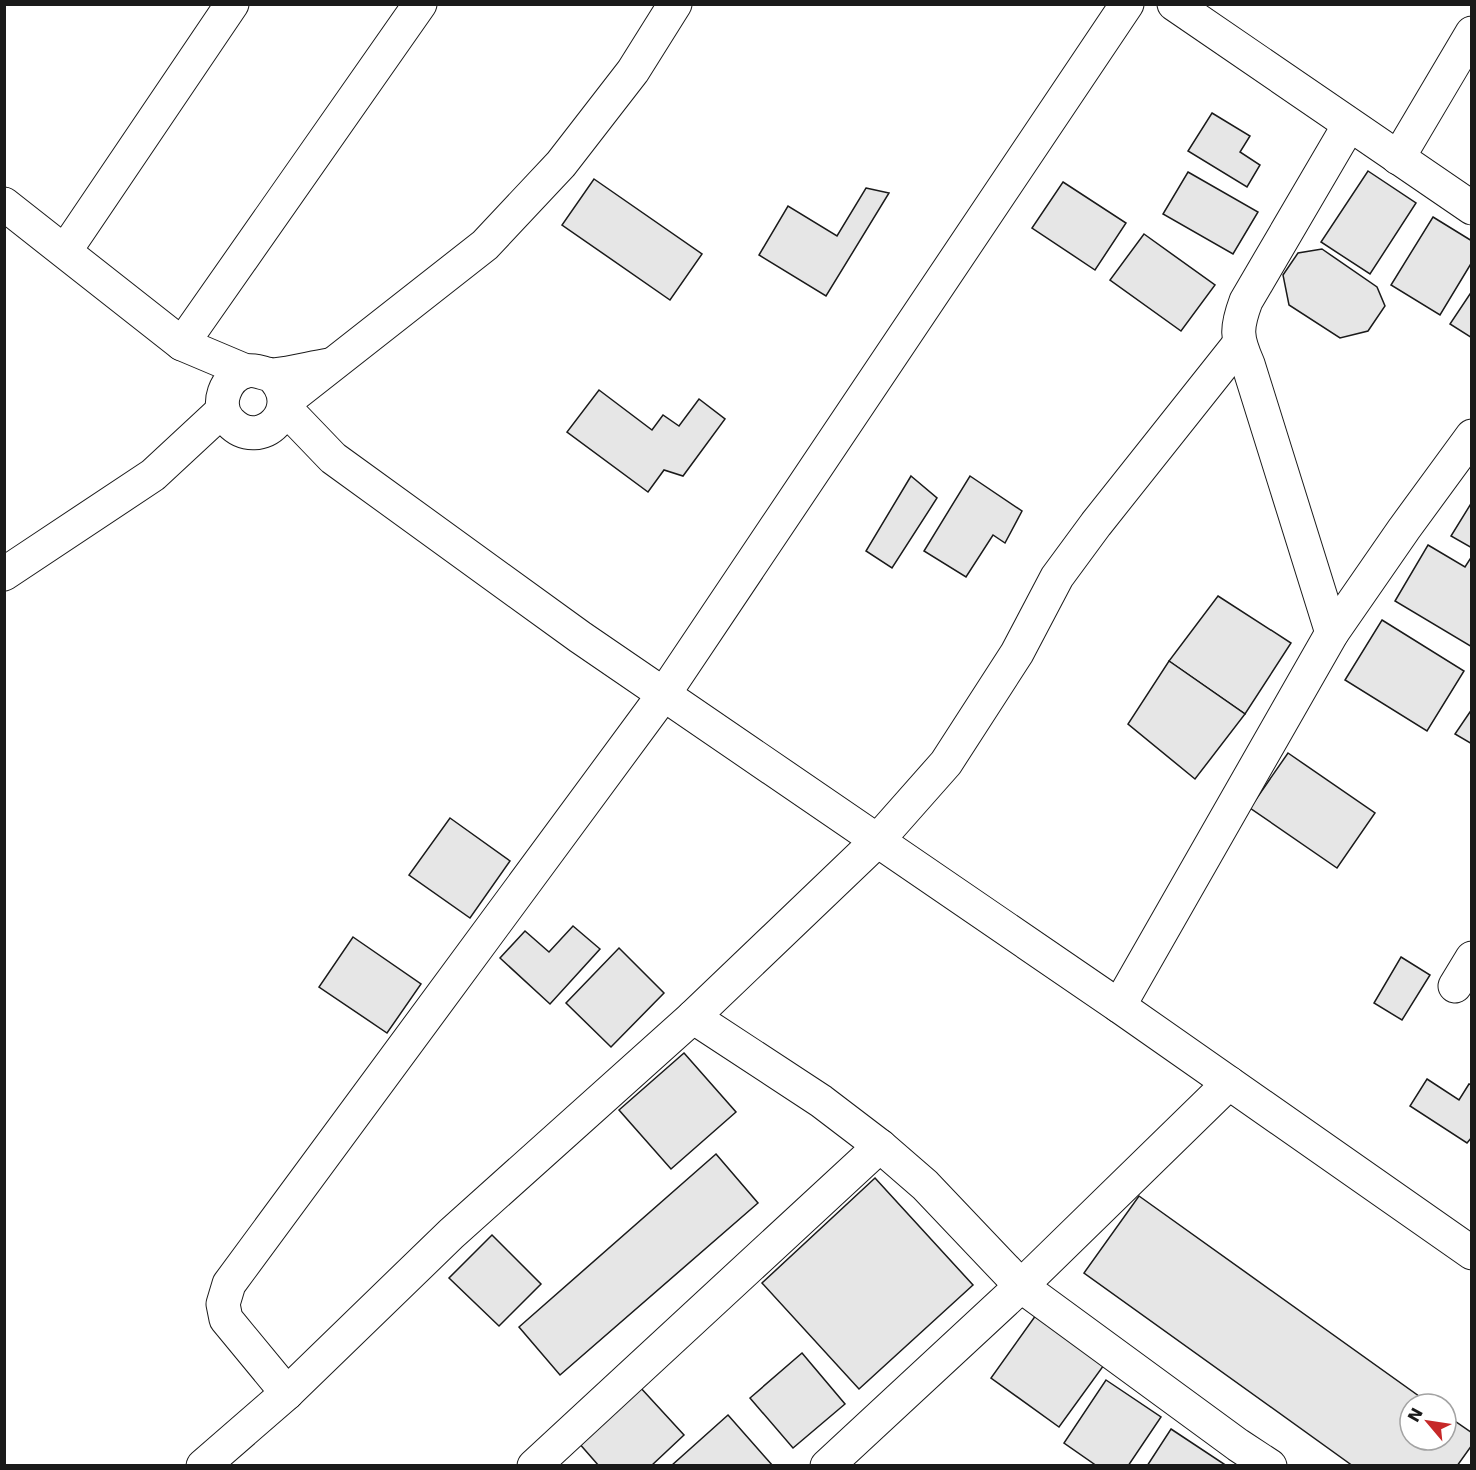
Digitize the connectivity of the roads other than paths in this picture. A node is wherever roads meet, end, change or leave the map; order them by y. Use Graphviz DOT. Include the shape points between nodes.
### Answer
graph roads {
  1 [pos="232,4"];
  2 [pos="420,4"];
  3 [pos="675,4"];
  4 [pos="1127,4"];
  5 [pos="1174,4"];
  6 [pos="1472,33"];
  7 [pos="1349,125"];
  8 [pos="1398,158"];
  9 [pos="4,204"];
  10 [pos="1472,208"];
  11 [pos="65,251"];
  12 [pos="182,344"];
  13 [pos="1239,344"];
  14 [pos="272,389"];
  15 [pos="223,406"];
  16 [pos="254,433"];
  17 [pos="1472,436"];
  18 [pos="333,458"];
  19 [pos="153,475"];
  20 [pos="4,574"];
  21 [pos="1332,633"];
  22 [pos="664,694"];
  23 [pos="877,841"];
  24 [pos="1472,958"];
  25 [pos="1455,986"];
  26 [pos="1119,1006"];
  27 [pos="693,1017"];
  28 [pos="1228,1083"];
  29 [pos="880,1146"];
  30 [pos="1472,1253"];
  31 [pos="1021,1286"];
  32 [pos="287,1393"];
  33 [pos="204,1466"];
  34 [pos="534,1466"];
  35 [pos="827,1466"];
  36 [pos="1269,1466"];
  1 -- 11 [label="street"];
  2 -- 12 [label="street"];
  3 -- 14 [label="street" via="633,71 561,164 485,246 333,364"];
  4 -- 22 [label="street"];
  5 -- 7 [label="street"];
  6 -- 8 [label="street"];
  7 -- 8 [label="street"];
  7 -- 13 [label="street" via="1246,301 1238,321"];
  8 -- 10 [label="street"];
  9 -- 11 [label="street"];
  11 -- 12 [label="street"];
  12 -- 14 [label="street"];
  12 -- 15 [label="street"];
  13 -- 21 [label="street"];
  13 -- 23 [label="street" via="1064,568 1017,653 946,763"];
  14 -- 15 [label="street" via="233,378 225,389"];
  14 -- 16 [label="street" via="276,423"];
  14 -- 18 [label="street"];
  15 -- 16 [label="street" via="228,421"];
  15 -- 19 [label="street"];
  16 -- 18 [label="street"];
  16 -- 19 [label="street"];
  17 -- 21 [label="street"];
  18 -- 22 [label="street"];
  19 -- 20 [label="street"];
  21 -- 26 [label="street"];
  22 -- 23 [label="street"];
  22 -- 32 [label="street" via="229,1284 223,1304 225,1319"];
  23 -- 26 [label="street"];
  23 -- 27 [label="street"];
  24 -- 25 [label="street"];
  26 -- 28 [label="street"];
  27 -- 29 [label="street" via="821,1101"];
  27 -- 32 [label="street" via="451,1234"];
  28 -- 30 [label="street"];
  28 -- 31 [label="street"];
  29 -- 31 [label="street" via="925,1185"];
  29 -- 34 [label="street"];
  31 -- 35 [label="street"];
  31 -- 36 [label="street"];
  32 -- 33 [label="street"];
}
